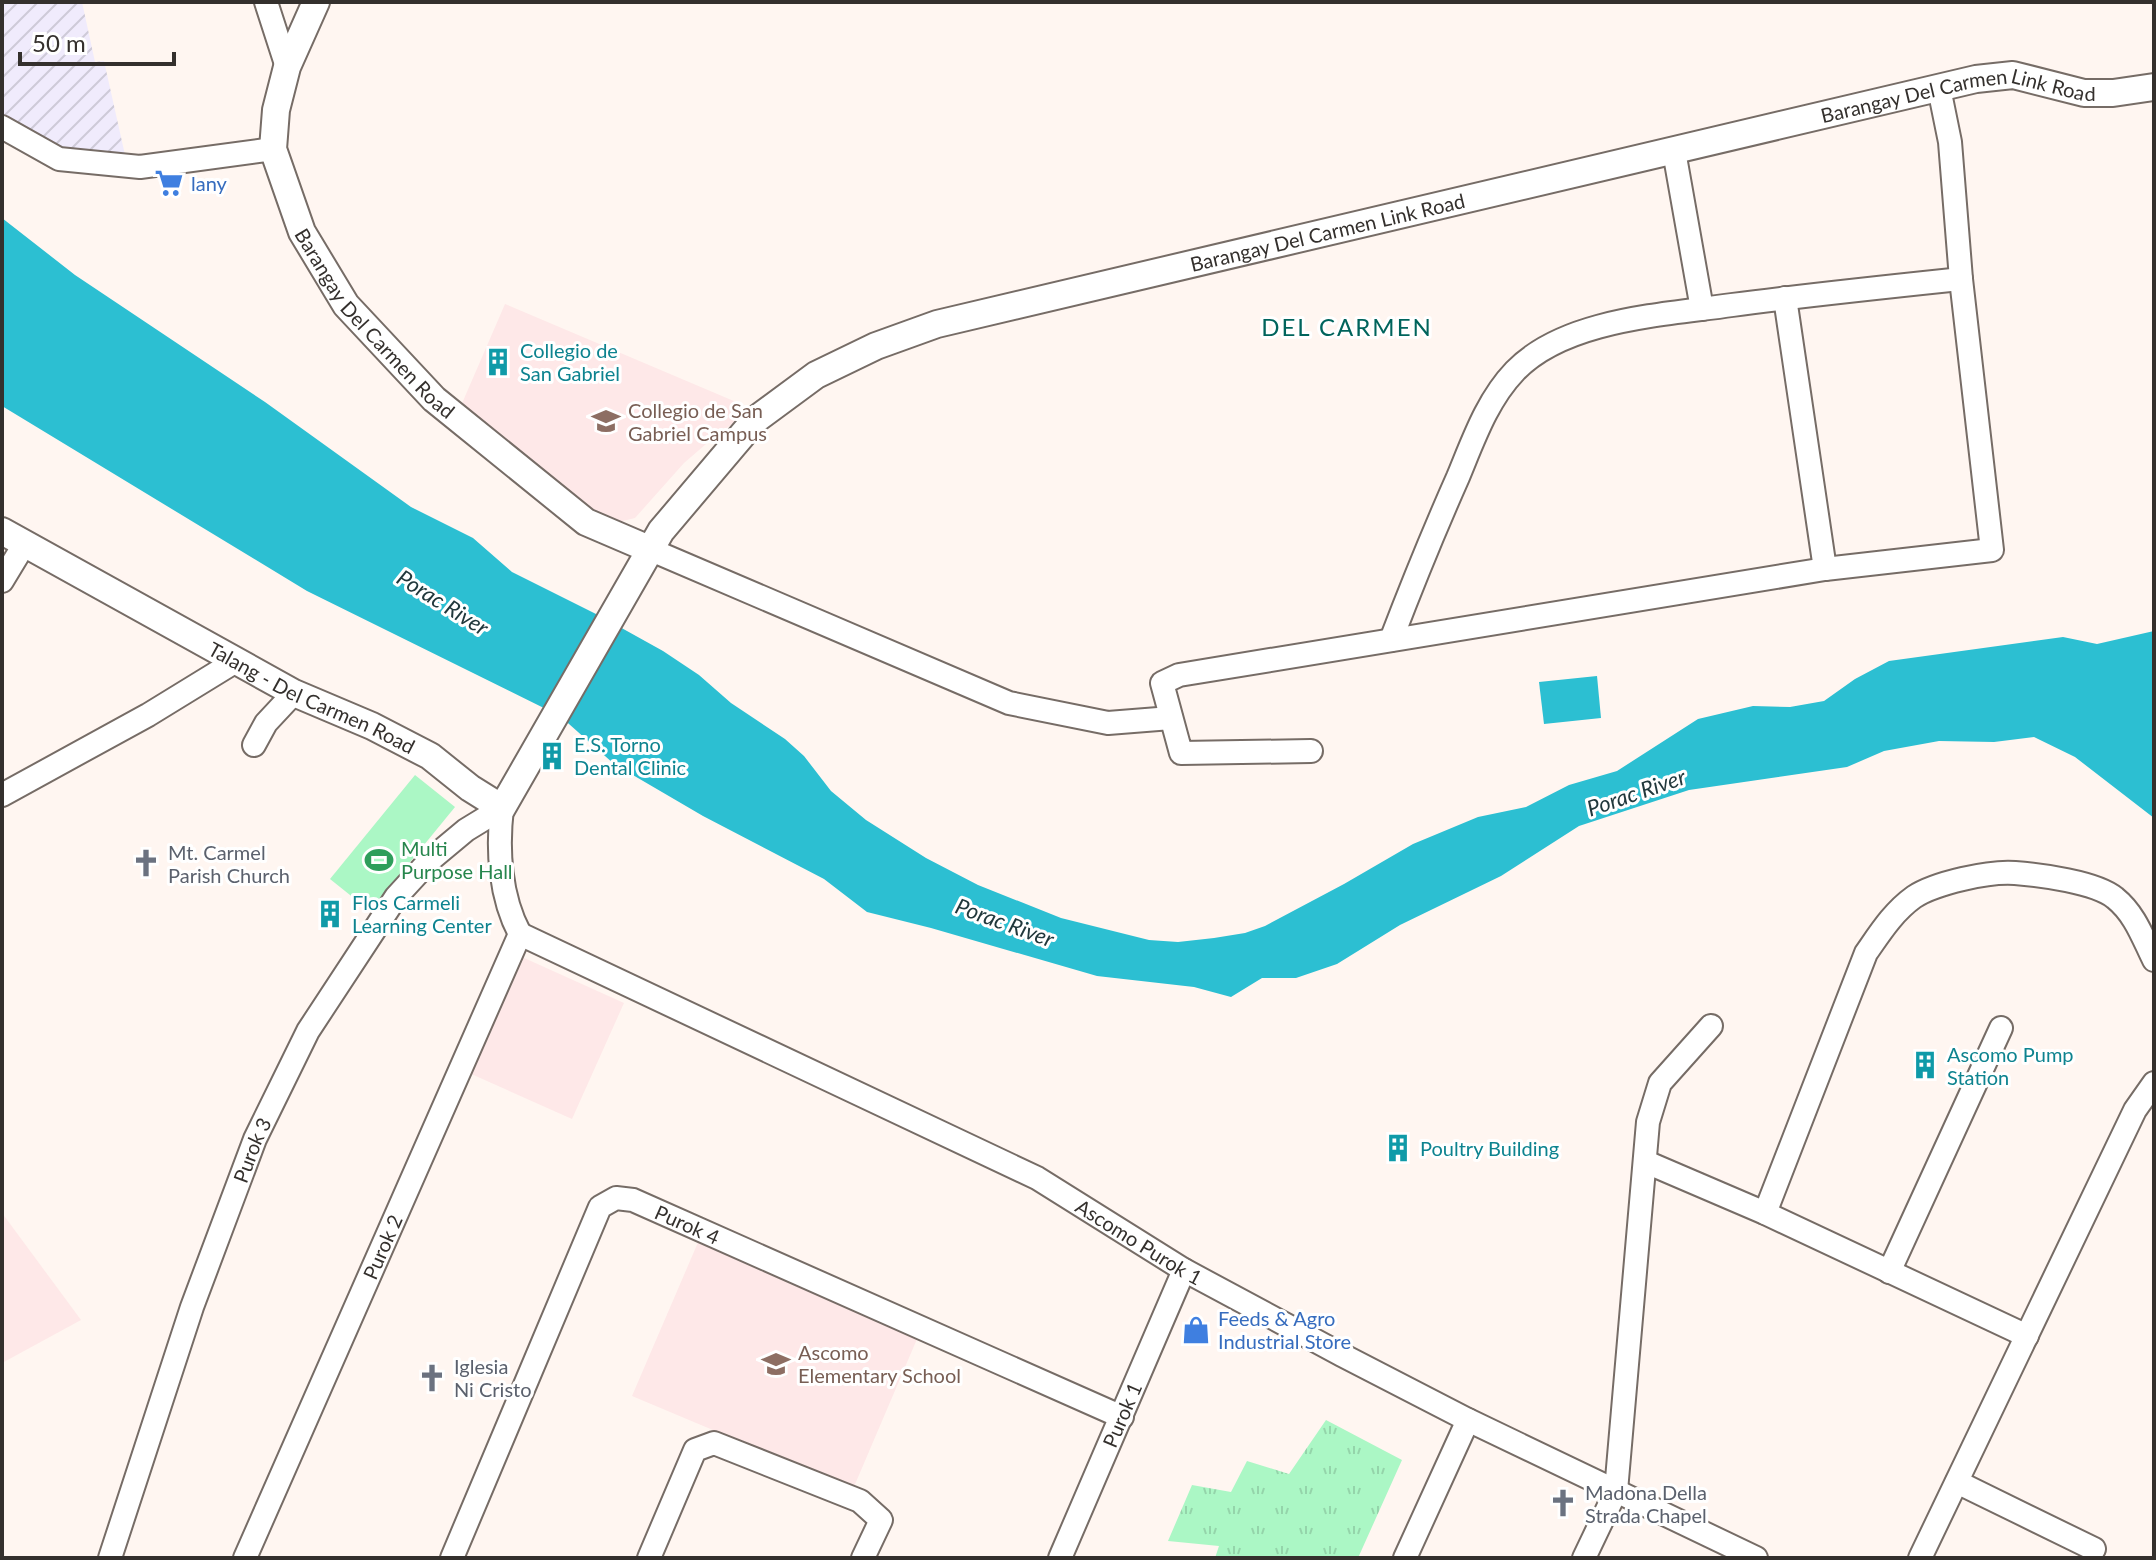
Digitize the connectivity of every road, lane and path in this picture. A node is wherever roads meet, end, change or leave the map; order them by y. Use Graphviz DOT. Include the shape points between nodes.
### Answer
graph roads {
  1 [pos="266,2"];
  2 [pos="316,2"];
  3 [pos="287,67"];
  4 [pos="2154,87"];
  5 [pos="1939,88"];
  6 [pos="2,127"];
  7 [pos="273,149"];
  8 [pos="1674,151"];
  9 [pos="1961,279"];
  10 [pos="1785,298"];
  11 [pos="1702,309"];
  12 [pos="13,537"];
  13 [pos="649,549"];
  14 [pos="1825,569"];
  15 [pos="2,581"];
  16 [pos="1391,640"];
  17 [pos="236,661"];
  18 [pos="294,693"];
  19 [pos="1171,718"];
  20 [pos="254,745"];
  21 [pos="1311,751"];
  22 [pos="2,795"];
  23 [pos="502,808"];
  24 [pos="520,934"];
  25 [pos="2154,960"];
  26 [pos="1711,1026"];
  27 [pos="2001,1028"];
  28 [pos="2152,1089"];
  29 [pos="1646,1162"];
  30 [pos="1765,1213"];
  31 [pos="1184,1270"];
  32 [pos="1889,1272"];
  33 [pos="2027,1336"];
  34 [pos="1122,1417"];
  35 [pos="1468,1420"];
  36 [pos="1957,1482"];
  37 [pos="1616,1491"];
  38 [pos="2094,1549"];
  39 [pos="110,1558"];
  40 [pos="245,1558"];
  41 [pos="452,1558"];
  42 [pos="649,1558"];
  43 [pos="863,1558"];
  44 [pos="1060,1558"];
  45 [pos="1405,1558"];
  46 [pos="1584,1558"];
  47 [pos="1756,1558"];
  48 [pos="1920,1558"];
  1 -- 3 [label="street"];
  2 -- 3 [label="street, Barangay Del Carmen Road"];
  3 -- 7 [label="street, Barangay Del Carmen Road"];
  4 -- 5 [label="street, Barangay Del Carmen Link Road" via="2084,93 2013,75"];
  5 -- 8 [label="street, Barangay Del Carmen Link Road"];
  5 -- 9 [label="street" via="1950,142"];
  6 -- 7 [label="street" via="59,159 140,167"];
  7 -- 13 [label="street, Barangay Del Carmen Road" via="302,232 346,305 424,388 586,522"];
  8 -- 11 [label="street"];
  8 -- 13 [label="street, Barangay Del Carmen Link Road" via="937,324 876,346 816,375 755,420"];
  9 -- 10 [label="street"];
  9 -- 14 [label="street" via="1992,550"];
  10 -- 11 [label="street"];
  10 -- 14 [label="street"];
  11 -- 16 [label="street" via="1630,320 1559,341 1513,373 1476,435"];
  12 -- 15 [label="street"];
  12 -- 17 [label="street, Talang - Del Carmen Road"];
  13 -- 19 [label="street" via="1009,703 1108,723"];
  13 -- 23 [label="street, Barangay Del Carmen Link Road"];
  14 -- 16 [label="street"];
  16 -- 19 [label="street" via="1179,675 1162,683"];
  17 -- 18 [label="street, Talang - Del Carmen Road"];
  17 -- 22 [label="street"];
  18 -- 20 [label="street"];
  18 -- 23 [label="street, Talang - Del Carmen Road" via="430,756"];
  19 -- 21 [label="street" via="1181,753"];
  23 -- 24 [label="street" via="504,888"];
  23 -- 39 [label="street, Purok 3" via="430,860 396,897 308,1031 255,1139 197,1293"];
  24 -- 31 [label="street, Ascomo Purok 1" via="1037,1178"];
  24 -- 40 [label="street, Purok 2"];
  25 -- 30 [label="street" via="2132,915 2113,895 2089,885 2012,873 1957,881 1915,896 1866,953"];
  26 -- 29 [label="street" via="1660,1083 1648,1122"];
  27 -- 32 [label="street"];
  28 -- 33 [label="street" via="2135,1110"];
  29 -- 30 [label="street"];
  29 -- 37 [label="street"];
  30 -- 32 [label="street"];
  31 -- 34 [label="street, Purok 1"];
  31 -- 35 [label="street, Ascomo Purok 1"];
  32 -- 33 [label="street"];
  33 -- 36 [label="street"];
  34 -- 41 [label="street, Purok 4" via="633,1200 616,1198 600,1207"];
  34 -- 44 [label="street, Purok 1"];
  35 -- 37 [label="street, Ascomo Purok 1"];
  35 -- 45 [label="street"];
  36 -- 38 [label="street"];
  36 -- 48 [label="street"];
  37 -- 46 [label="street"];
  37 -- 47 [label="street, Ascomo Purok 1"];
  42 -- 43 [label="street" via="695,1450 714,1443 860,1501 881,1520"];
}
